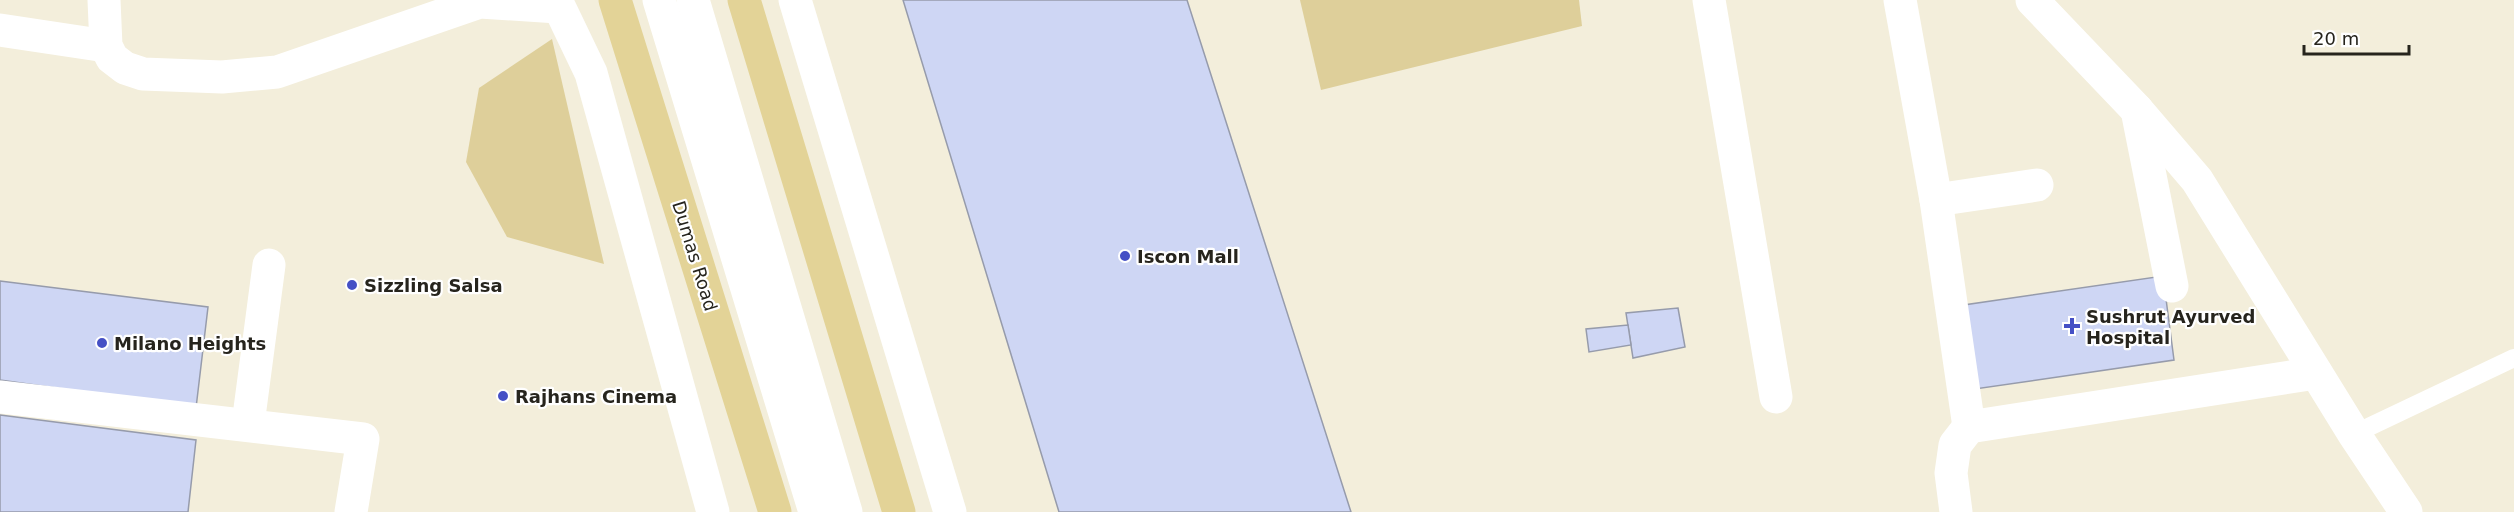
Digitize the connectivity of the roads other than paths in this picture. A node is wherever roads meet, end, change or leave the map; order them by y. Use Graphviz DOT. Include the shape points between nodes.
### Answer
graph roads {
  1 [pos="104,0"];
  2 [pos="615,0"];
  3 [pos="659,0"];
  4 [pos="693,0"];
  5 [pos="744,0"];
  6 [pos="795,0"];
  7 [pos="1709,0"];
  8 [pos="1900,0"];
  9 [pos="2032,0"];
  10 [pos="557,4"];
  11 [pos="0,30"];
  12 [pos="106,46"];
  13 [pos="2137,110"];
  14 [pos="2037,185"];
  15 [pos="1936,200"];
  16 [pos="269,265"];
  17 [pos="2172,286"];
  18 [pos="2514,358"];
  19 [pos="2316,373"];
  20 [pos="0,397"];
  21 [pos="1776,397"];
  22 [pos="248,424"];
  23 [pos="1970,427"];
  24 [pos="2354,434"];
  25 [pos="351,512"];
  26 [pos="713,512"];
  27 [pos="775,512"];
  28 [pos="815,512"];
  29 [pos="846,512"];
  30 [pos="899,512"];
  31 [pos="950,512"];
  32 [pos="1956,512"];
  33 [pos="2406,512"];
  1 -- 12 [label="street"];
  2 -- 27 [label="main road, Dumas Road"];
  3 -- 28 [label="street"];
  4 -- 29 [label="street"];
  5 -- 30 [label="main road"];
  6 -- 31 [label="street"];
  7 -- 21 [label="street"];
  8 -- 15 [label="street"];
  9 -- 13 [label="street"];
  10 -- 12 [label="street" via="480,2 277,72 222,77 143,74 125,68 112,58"];
  10 -- 26 [label="street" via="591,73"];
  11 -- 12 [label="street"];
  13 -- 17 [label="street"];
  13 -- 19 [label="street" via="2197,180"];
  14 -- 15 [label="street"];
  15 -- 23 [label="street"];
  16 -- 22 [label="street"];
  18 -- 24 [label="lane"];
  19 -- 23 [label="street"];
  19 -- 24 [label="street"];
  20 -- 22 [label="street"];
  22 -- 25 [label="street" via="363,439"];
  23 -- 32 [label="street" via="1954,445 1951,473"];
  24 -- 33 [label="street"];
}
